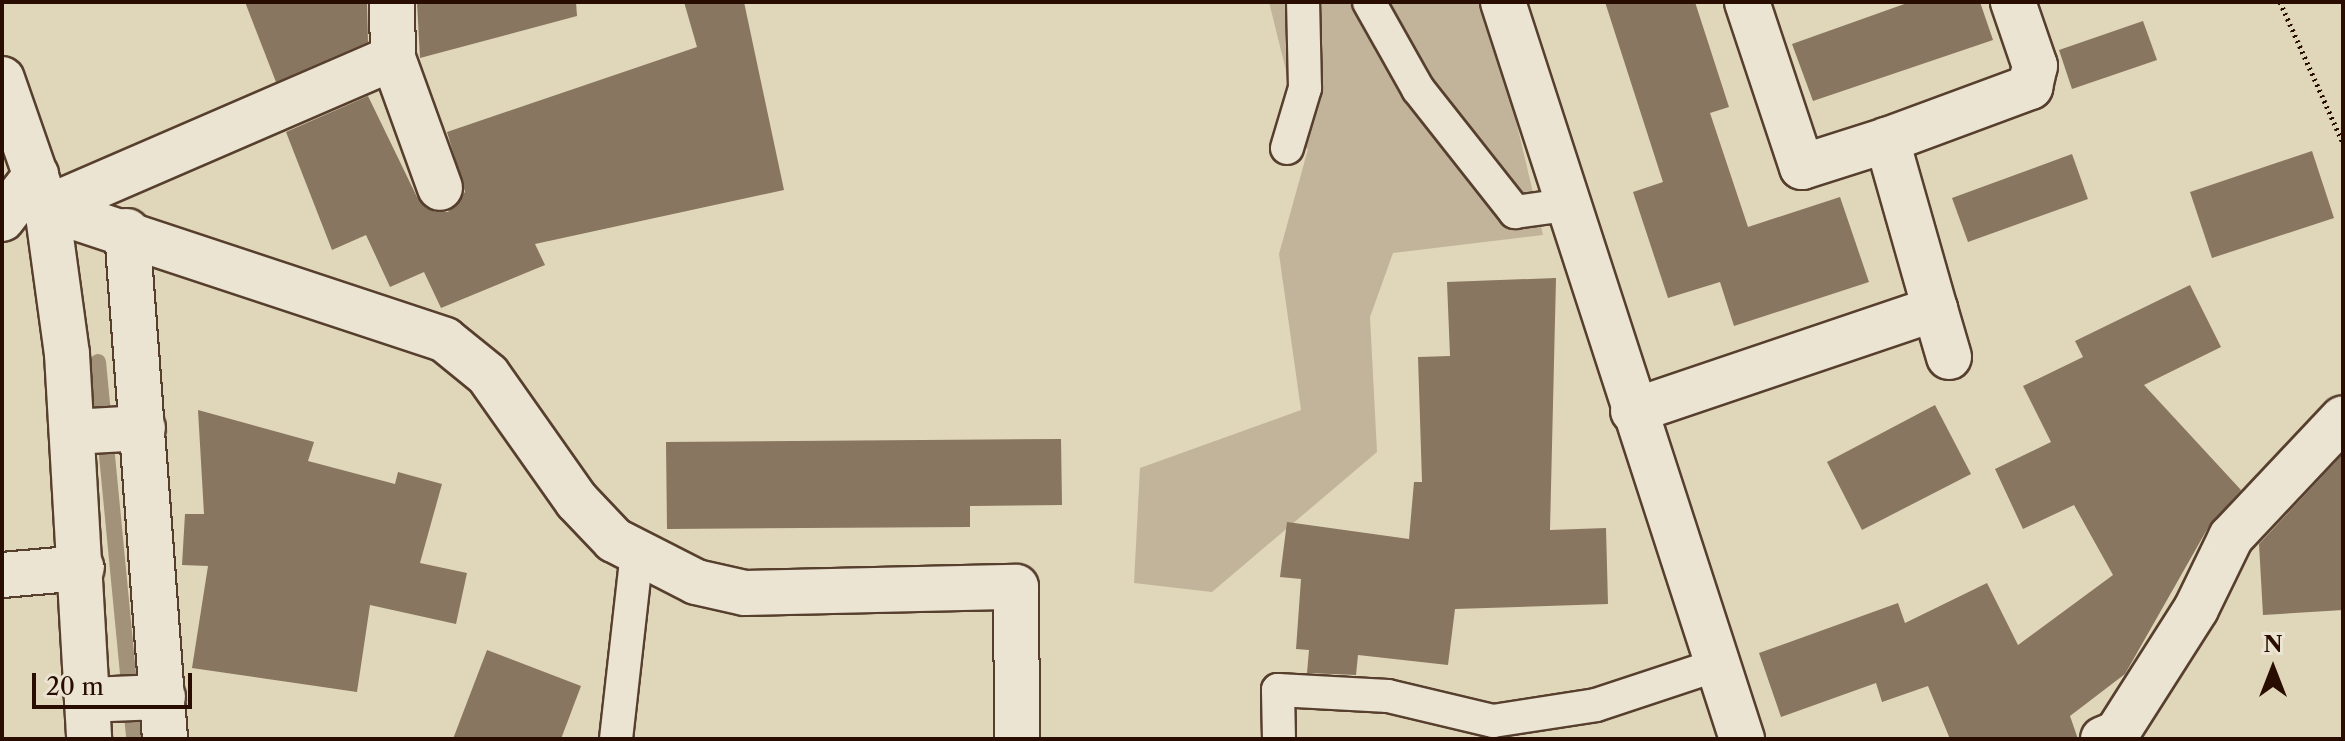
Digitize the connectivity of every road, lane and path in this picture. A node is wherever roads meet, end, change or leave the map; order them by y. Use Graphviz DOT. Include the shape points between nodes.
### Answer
graph roads {
  1 [pos="392,2"];
  2 [pos="1303,2"];
  3 [pos="1369,2"];
  4 [pos="1503,2"];
  5 [pos="1747,2"];
  6 [pos="2013,2"];
  7 [pos="2280,2"];
  8 [pos="393,58"];
  9 [pos="2,79"];
  10 [pos="1887,140"];
  11 [pos="2343,143"];
  12 [pos="1287,148"];
  13 [pos="440,188"];
  14 [pos="42,191"];
  15 [pos="1565,205"];
  16 [pos="2,219"];
  17 [pos="127,231"];
  18 [pos="1935,309"];
  19 [pos="1949,357"];
  20 [pos="1633,411"];
  21 [pos="2343,418"];
  22 [pos="143,428"];
  23 [pos="72,432"];
  24 [pos="637,553"];
  25 [pos="82,568"];
  26 [pos="2,575"];
  27 [pos="1717,665"];
  28 [pos="164,718"];
  29 [pos="88,720"];
  30 [pos="2114,737"];
  31 [pos="616,739"];
  32 [pos="1017,739"];
  33 [pos="1279,739"];
  34 [pos="1742,739"];
  1 -- 8 [label="street"];
  2 -- 12 [label="lane" via="1305,88"];
  3 -- 15 [label="lane" via="1418,89 1515,212"];
  4 -- 15 [label="street"];
  5 -- 10 [label="street" via="1802,167"];
  6 -- 10 [label="street" via="2035,66 2030,87"];
  7 -- 11 [label="path"];
  8 -- 13 [label="street"];
  8 -- 14 [label="street"];
  9 -- 14 [label="street"];
  10 -- 18 [label="street"];
  14 -- 16 [label="street"];
  14 -- 17 [label="street"];
  14 -- 23 [label="street"];
  15 -- 20 [label="street"];
  17 -- 22 [label="street"];
  17 -- 24 [label="street" via="445,340 488,375 577,501"];
  18 -- 19 [label="street"];
  18 -- 20 [label="street"];
  20 -- 27 [label="street"];
  21 -- 30 [label="street" via="2231,537 2196,609"];
  22 -- 23 [label="street"];
  22 -- 28 [label="street"];
  23 -- 25 [label="street"];
  24 -- 31 [label="lane"];
  24 -- 32 [label="street" via="696,582 745,593 1016,587"];
  25 -- 26 [label="street"];
  25 -- 29 [label="street"];
  27 -- 33 [label="lane" via="1596,705 1493,721 1388,696 1278,690"];
  27 -- 34 [label="street"];
  28 -- 29 [label="street"];
}
